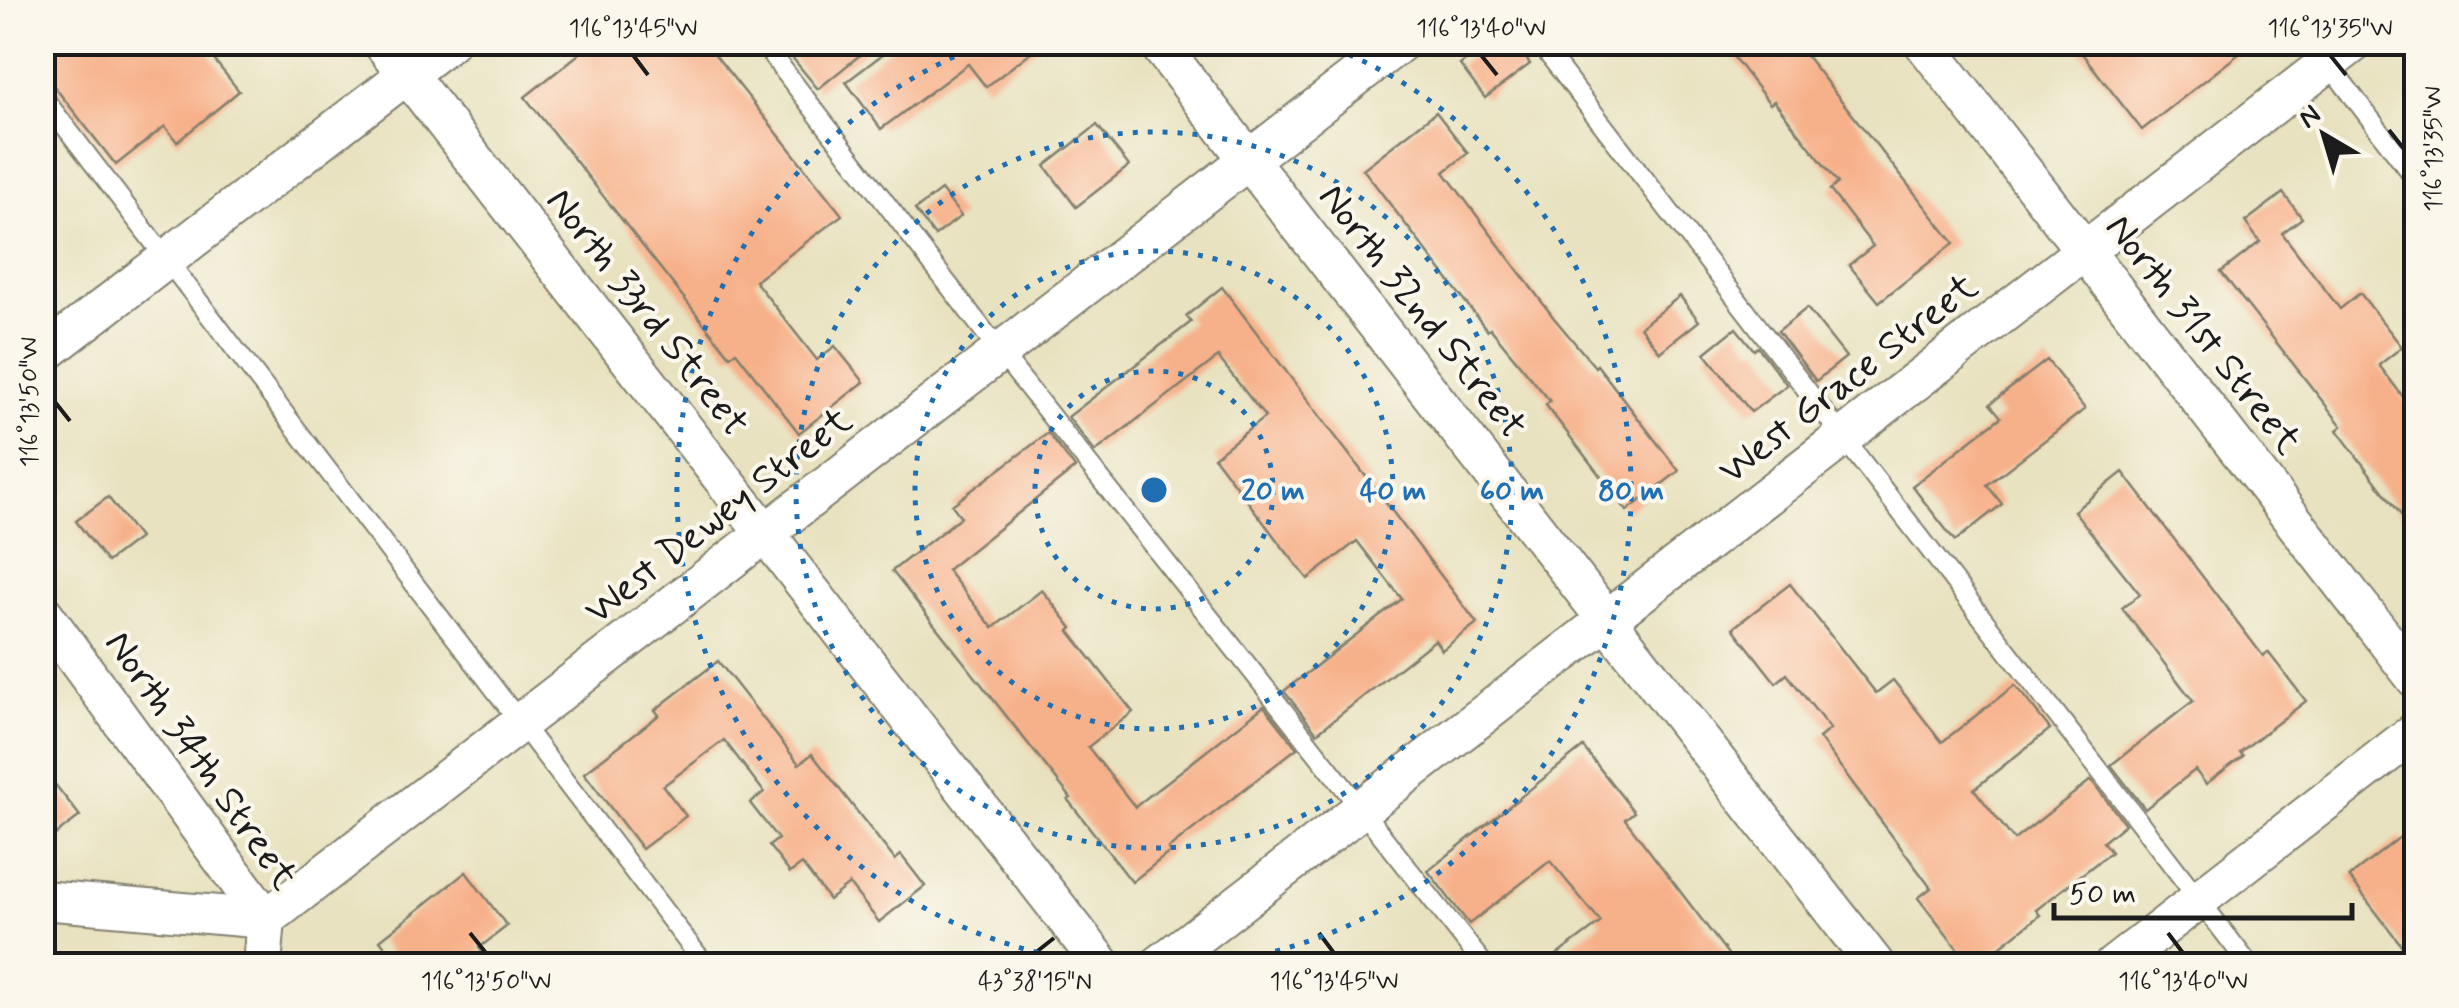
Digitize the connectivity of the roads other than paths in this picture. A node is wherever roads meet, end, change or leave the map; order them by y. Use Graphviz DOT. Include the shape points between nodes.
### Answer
graph roads {
  1 [pos="382,42"];
  2 [pos="448,42"];
  3 [pos="762,42"];
  4 [pos="1158,42"];
  5 [pos="1401,42"];
  6 [pos="1539,42"];
  7 [pos="1923,42"];
  8 [pos="2331,49"];
  9 [pos="407,74"];
  10 [pos="42,96"];
  11 [pos="1249,160"];
  12 [pos="2416,179"];
  13 [pos="2084,250"];
  14 [pos="167,260"];
  15 [pos="1000,352"];
  16 [pos="42,356"];
  17 [pos="1843,437"];
  18 [pos="765,534"];
  19 [pos="42,612"];
  20 [pos="1607,618"];
  21 [pos="2416,679"];
  22 [pos="520,722"];
  23 [pos="2416,731"];
  24 [pos="1362,808"];
  25 [pos="2199,899"];
  26 [pos="42,900"];
  27 [pos="266,919"];
  28 [pos="262,966"];
  29 [pos="706,966"];
  30 [pos="1102,966"];
  31 [pos="1158,966"];
  32 [pos="1485,966"];
  33 [pos="1876,966"];
  34 [pos="2113,966"];
  35 [pos="2250,966"];
  1 -- 9 [label="street, North 33rd Street"];
  2 -- 9 [label="street"];
  3 -- 15 [label="lane"];
  4 -- 11 [label="street, North 32nd Street"];
  5 -- 11 [label="street, West Dewey Street"];
  6 -- 17 [label="lane"];
  7 -- 13 [label="street, North 31st Street"];
  8 -- 12 [label="lane"];
  8 -- 13 [label="street, West Grace Street"];
  9 -- 14 [label="street"];
  9 -- 18 [label="street, North 33rd Street"];
  10 -- 14 [label="lane"];
  11 -- 15 [label="street, West Dewey Street"];
  11 -- 20 [label="street, North 32nd Street"];
  13 -- 17 [label="street, West Grace Street"];
  13 -- 21 [label="street, North 31st Street"];
  14 -- 16 [label="street"];
  14 -- 22 [label="lane"];
  15 -- 18 [label="street, West Dewey Street"];
  15 -- 24 [label="lane"];
  17 -- 20 [label="street, West Grace Street"];
  17 -- 25 [label="lane"];
  18 -- 22 [label="street, West Dewey Street"];
  18 -- 30 [label="street, North 33rd Street"];
  19 -- 27 [label="street, North 34th Street"];
  20 -- 24 [label="street, West Grace Street"];
  20 -- 33 [label="street, North 32nd Street"];
  22 -- 27 [label="street, West Dewey Street"];
  22 -- 29 [label="lane"];
  23 -- 25 [label="street"];
  24 -- 31 [label="street, West Grace Street"];
  24 -- 32 [label="lane"];
  25 -- 34 [label="street"];
  25 -- 35 [label="lane"];
  26 -- 27 [label="street"];
  27 -- 28 [label="street, North 34th Street"];
}
